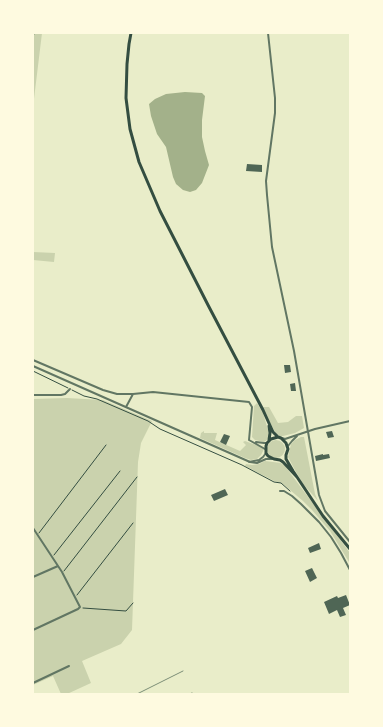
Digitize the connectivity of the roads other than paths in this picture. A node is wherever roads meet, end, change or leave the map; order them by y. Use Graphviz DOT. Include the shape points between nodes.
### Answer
graph roads {
  1 [pos="131,33"];
  2 [pos="268,33"];
  3 [pos="33,360"];
  4 [pos="33,366"];
  5 [pos="70,389"];
  6 [pos="103,390"];
  7 [pos="133,394"];
  8 [pos="33,395"];
  9 [pos="102,397"];
  10 [pos="126,408"];
  11 [pos="350,421"];
  12 [pos="269,424"];
  13 [pos="308,431"];
  14 [pos="298,435"];
  15 [pos="279,438"];
  16 [pos="249,440"];
  17 [pos="268,442"];
  18 [pos="266,451"];
  19 [pos="287,451"];
  20 [pos="275,460"];
  21 [pos="248,462"];
  22 [pos="297,478"];
  23 [pos="280,491"];
  24 [pos="33,528"];
  25 [pos="350,542"];
  26 [pos="350,549"];
  27 [pos="58,566"];
  28 [pos="350,570"];
  29 [pos="33,577"];
  30 [pos="33,630"];
  31 [pos="69,666"];
  32 [pos="33,683"];
  1 -- 12 [label="main road" via="126,98 130,129 139,162 160,212"];
  2 -- 13 [label="street" via="275,98 266,181 270,230 274,263 294,351"];
  3 -- 6 [label="street"];
  4 -- 9 [label="street"];
  5 -- 8 [label="street" via="61,395"];
  6 -- 7 [label="street" via="117,394"];
  6 -- 9 [label="street"];
  7 -- 10 [label="street"];
  7 -- 16 [label="street" via="152,392 249,402 252,407"];
  9 -- 10 [label="street"];
  10 -- 21 [label="street"];
  11 -- 13 [label="street"];
  12 -- 15 [label="main road"];
  12 -- 17 [label="main road"];
  13 -- 14 [label="street"];
  13 -- 25 [label="street" via="319,496 325,511"];
  14 -- 15 [label="street"];
  14 -- 19 [label="street" via="289,443"];
  15 -- 17 [label="main road"];
  15 -- 19 [label="main road" via="286,443"];
  16 -- 17 [label="street" via="264,444"];
  16 -- 18 [label="street"];
  17 -- 18 [label="main road"];
  18 -- 20 [label="main road" via="270,458"];
  18 -- 21 [label="street" via="263,457"];
  19 -- 20 [label="main road" via="283,458"];
  19 -- 22 [label="main road" via="286,459"];
  20 -- 21 [label="street"];
  20 -- 22 [label="main road" via="282,461"];
  22 -- 26 [label="main road"];
  23 -- 28 [label="street" via="292,496 319,522"];
  24 -- 27 [label="street"];
  27 -- 29 [label="street"];
  27 -- 30 [label="street" via="80,607"];
  31 -- 32 [label="street"];
}
